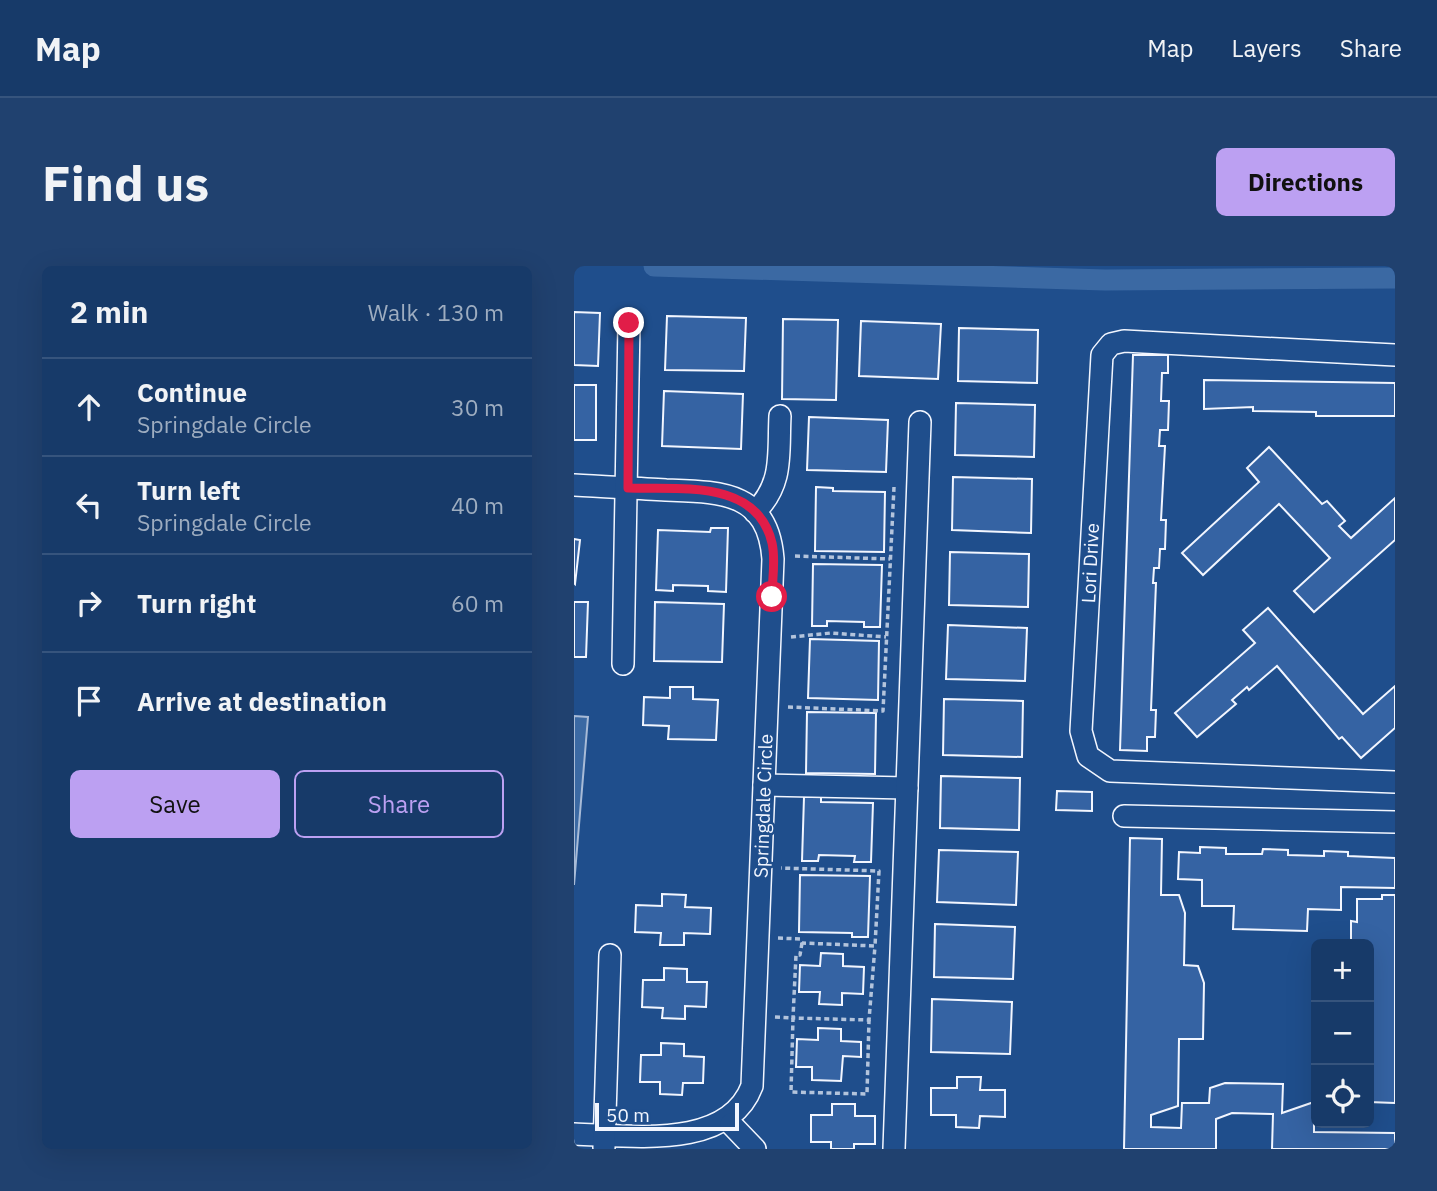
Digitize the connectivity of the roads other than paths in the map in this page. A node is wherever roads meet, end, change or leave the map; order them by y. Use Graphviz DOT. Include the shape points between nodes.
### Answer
graph roads {
  1 [pos="629,323"];
  2 [pos="1395,355"];
  3 [pos="780,416"];
  4 [pos="920,422"];
  5 [pos="574,485"];
  6 [pos="628,488"];
  7 [pos="755,512"];
  8 [pos="623,664"];
  9 [pos="1395,782"];
  10 [pos="764,785"];
  11 [pos="907,788"];
  12 [pos="1124,816"];
  13 [pos="1395,822"];
  14 [pos="610,955"];
  15 [pos="731,1124"];
  16 [pos="574,1134"];
  17 [pos="604,1142"];
  18 [pos="755,1149"];
  19 [pos="894,1149"];
  1 -- 6 [label="street"];
  2 -- 9 [label="street, Lori Drive" via="1124,341 1111,344 1102,355 1081,731 1088,756 1110,771"];
  3 -- 7 [label="street" via="777,479 769,498"];
  4 -- 11 [label="street"];
  5 -- 6 [label="street"];
  6 -- 7 [label="street" via="723,492"];
  6 -- 8 [label="street"];
  7 -- 10 [label="street, Springdale Circle" via="767,530 773,559"];
  10 -- 11 [label="street"];
  10 -- 15 [label="street, Springdale Circle" via="752,1086"];
  11 -- 19 [label="street"];
  12 -- 13 [label="street"];
  14 -- 17 [label="street"];
  15 -- 17 [label="street" via="699,1140"];
  15 -- 18 [label="street"];
  16 -- 17 [label="street"];
}
